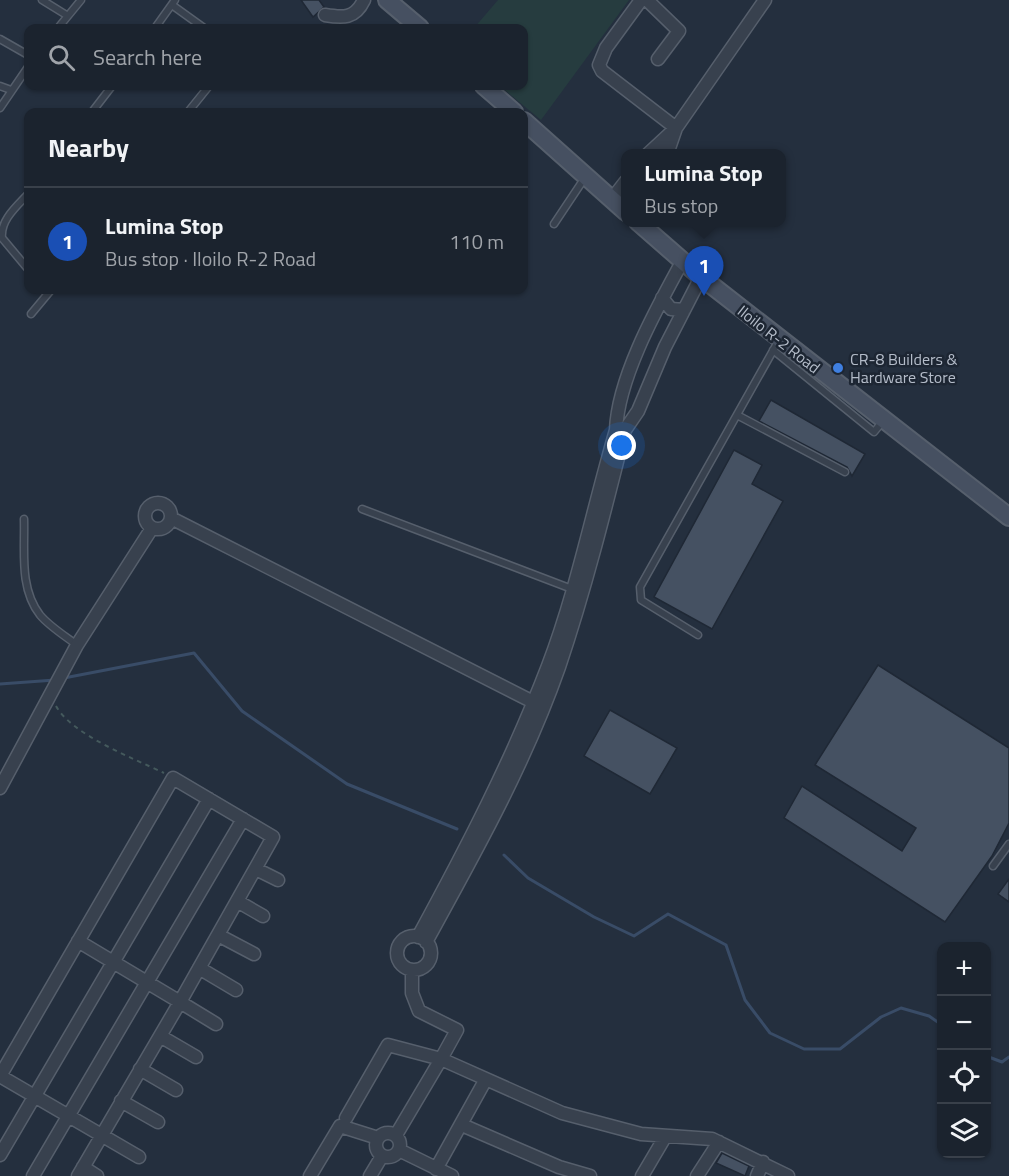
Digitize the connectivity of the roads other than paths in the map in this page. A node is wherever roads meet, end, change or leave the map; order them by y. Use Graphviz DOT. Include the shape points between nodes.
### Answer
graph roads {
  1 [pos="42,0"];
  2 [pos="81,0"];
  3 [pos="364,0"];
  4 [pos="387,0"];
  5 [pos="641,0"];
  6 [pos="647,0"];
  7 [pos="765,0"];
  8 [pos="174,3"];
  9 [pos="324,15"];
  10 [pos="68,16"];
  11 [pos="61,24"];
  12 [pos="158,24"];
  13 [pos="199,24"];
  14 [pos="415,24"];
  15 [pos="0,39"];
  16 [pos="24,53"];
  17 [pos="658,59"];
  18 [pos="24,72"];
  19 [pos="0,86"];
  20 [pos="11,90"];
  21 [pos="109,90"];
  22 [pos="206,90"];
  23 [pos="489,90"];
  24 [pos="0,108"];
  25 [pos="95,108"];
  26 [pos="191,108"];
  27 [pos="509,108"];
  28 [pos="528,125"];
  29 [pos="676,128"];
  30 [pos="652,149"];
  31 [pos="668,149"];
  32 [pos="586,176"];
  33 [pos="621,187"];
  34 [pos="24,198"];
  35 [pos="612,199"];
  36 [pos="621,207"];
  37 [pos="554,224"];
  38 [pos="644,227"];
  39 [pos="682,262"];
  40 [pos="24,264"];
  41 [pos="701,277"];
  42 [pos="46,294"];
  43 [pos="662,298"];
  44 [pos="684,310"];
  45 [pos="31,314"];
  46 [pos="644,337"];
  47 [pos="776,345"];
  48 [pos="664,347"];
  49 [pos="618,404"];
  50 [pos="638,411"];
  51 [pos="737,415"];
  52 [pos="609,472"];
  53 [pos="845,472"];
  54 [pos="362,509"];
  55 [pos="1009,517"];
  56 [pos="171,518"];
  57 [pos="24,519"];
  58 [pos="152,528"];
  59 [pos="573,598"];
  60 [pos="698,635"];
  61 [pos="77,645"];
  62 [pos="538,705"];
  63 [pos="0,788"];
  64 [pos="209,799"];
  65 [pos="243,819"];
  66 [pos="1009,844"];
  67 [pos="993,867"];
  68 [pos="255,869"];
  69 [pos="278,880"];
  70 [pos="237,902"];
  71 [pos="263,916"];
  72 [pos="218,935"];
  73 [pos="422,939"];
  74 [pos="78,941"];
  75 [pos="254,954"];
  76 [pos="115,963"];
  77 [pos="200,968"];
  78 [pos="412,970"];
  79 [pos="148,983"];
  80 [pos="236,990"];
  81 [pos="180,1002"];
  82 [pos="216,1024"];
  83 [pos="160,1036"];
  84 [pos="196,1058"];
  85 [pos="441,1059"];
  86 [pos="140,1069"];
  87 [pos="0,1076"];
  88 [pos="486,1079"];
  89 [pos="176,1090"];
  90 [pos="35,1096"];
  91 [pos="121,1101"];
  92 [pos="69,1115"];
  93 [pos="346,1118"];
  94 [pos="159,1122"];
  95 [pos="462,1125"];
  96 [pos="102,1134"];
  97 [pos="396,1135"];
  98 [pos="665,1137"];
  99 [pos="378,1138"];
  100 [pos="719,1142"];
  101 [pos="399,1150"];
  102 [pos="0,1155"];
  103 [pos="382,1156"];
  104 [pos="139,1157"];
  105 [pos="763,1162"];
  106 [pos="436,1169"];
  107 [pos="81,1172"];
  108 [pos="33,1176"];
  109 [pos="98,1176"];
  110 [pos="310,1176"];
  111 [pos="370,1176"];
  112 [pos="452,1176"];
  113 [pos="590,1176"];
  114 [pos="642,1176"];
  115 [pos="697,1176"];
  116 [pos="757,1176"];
  117 [pos="788,1176"];
  1 -- 10 [label="lane"];
  2 -- 10 [label="lane"];
  3 -- 9 [label="street" via="350,16"];
  4 -- 14 [label="main road"];
  5 -- 29 [label="street" via="606,48 599,65"];
  6 -- 17 [label="street" via="679,31"];
  7 -- 29 [label="street"];
  8 -- 12 [label="lane"];
  8 -- 13 [label="lane"];
  10 -- 11 [label="lane"];
  15 -- 16 [label="lane"];
  18 -- 20 [label="lane"];
  19 -- 20 [label="lane"];
  20 -- 24 [label="lane"];
  21 -- 25 [label="lane"];
  22 -- 26 [label="lane"];
  23 -- 27 [label="main road"];
  28 -- 32 [label="main road"];
  29 -- 30 [label="street"];
  29 -- 31 [label="street"];
  32 -- 35 [label="main road"];
  32 -- 37 [label="lane"];
  33 -- 35 [label="street"];
  34 -- 40 [label="lane" via="3,222 1,233"];
  35 -- 36 [label="main road"];
  38 -- 39 [label="main road, Iloilo R-2 Road"];
  39 -- 41 [label="main road, Iloilo R-2 Road"];
  39 -- 43 [label="street"];
  41 -- 44 [label="street"];
  41 -- 47 [label="main road, Iloilo R-2 Road"];
  42 -- 45 [label="lane"];
  43 -- 44 [label="street" via="671,309"];
  43 -- 46 [label="street"];
  44 -- 48 [label="street"];
  46 -- 48 [label="street"];
  46 -- 49 [label="street"];
  47 -- 51 [label="lane"];
  47 -- 55 [label="main road, Iloilo R-2 Road" via="883,420"];
  48 -- 50 [label="street"];
  49 -- 50 [label="street"];
  49 -- 52 [label="street"];
  50 -- 52 [label="street" via="625,430"];
  51 -- 53 [label="lane"];
  51 -- 60 [label="lane" via="640,587 641,600"];
  52 -- 59 [label="street"];
  54 -- 59 [label="lane"];
  56 -- 58 [label="street" via="163,529"];
  56 -- 58 [label="street" via="165,505 154,503 144,515"];
  56 -- 62 [label="street"];
  57 -- 61 [label="lane" via="25,582 33,603 41,617"];
  58 -- 61 [label="street"];
  59 -- 62 [label="street"];
  61 -- 63 [label="street"];
  62 -- 73 [label="street" via="502,790"];
  64 -- 65 [label="street"];
  64 -- 74 [label="street" via="173,778"];
  64 -- 76 [label="street"];
  65 -- 68 [label="street" via="273,837"];
  65 -- 79 [label="street"];
  66 -- 67 [label="lane"];
  68 -- 69 [label="street"];
  68 -- 70 [label="street"];
  70 -- 71 [label="street"];
  70 -- 72 [label="street"];
  72 -- 75 [label="street"];
  72 -- 77 [label="street"];
  73 -- 78 [label="street" via="430,958 423,967"];
  73 -- 78 [label="street" via="407,938 397,950 399,961"];
  74 -- 76 [label="street"];
  74 -- 87 [label="street"];
  76 -- 79 [label="street"];
  76 -- 90 [label="street"];
  77 -- 80 [label="street"];
  77 -- 81 [label="street"];
  78 -- 85 [label="street" via="412,993 419,1011 457,1030"];
  79 -- 81 [label="street"];
  79 -- 92 [label="street"];
  81 -- 82 [label="street"];
  81 -- 83 [label="street"];
  83 -- 84 [label="street"];
  83 -- 86 [label="street"];
  85 -- 88 [label="street"];
  85 -- 93 [label="street" via="388,1045"];
  85 -- 97 [label="street"];
  86 -- 89 [label="street"];
  86 -- 91 [label="street"];
  87 -- 90 [label="street"];
  88 -- 95 [label="street"];
  88 -- 98 [label="street" via="562,1113"];
  90 -- 92 [label="street"];
  90 -- 102 [label="street"];
  91 -- 94 [label="street"];
  91 -- 96 [label="street"];
  92 -- 96 [label="street"];
  92 -- 108 [label="street"];
  95 -- 106 [label="street"];
  95 -- 113 [label="street" via="559,1167"];
  96 -- 104 [label="street"];
  96 -- 107 [label="street"];
  97 -- 99 [label="street" via="384,1133"];
  97 -- 101 [label="street"];
  98 -- 100 [label="street"];
  98 -- 114 [label="street"];
  99 -- 103 [label="street" via="376,1146"];
  99 -- 110 [label="street" via="340,1126"];
  100 -- 105 [label="street"];
  100 -- 115 [label="street"];
  101 -- 103 [label="street" via="391,1157"];
  101 -- 106 [label="street"];
  103 -- 111 [label="street"];
  105 -- 116 [label="street"];
  105 -- 117 [label="street"];
  106 -- 112 [label="street"];
  107 -- 109 [label="street"];
}
